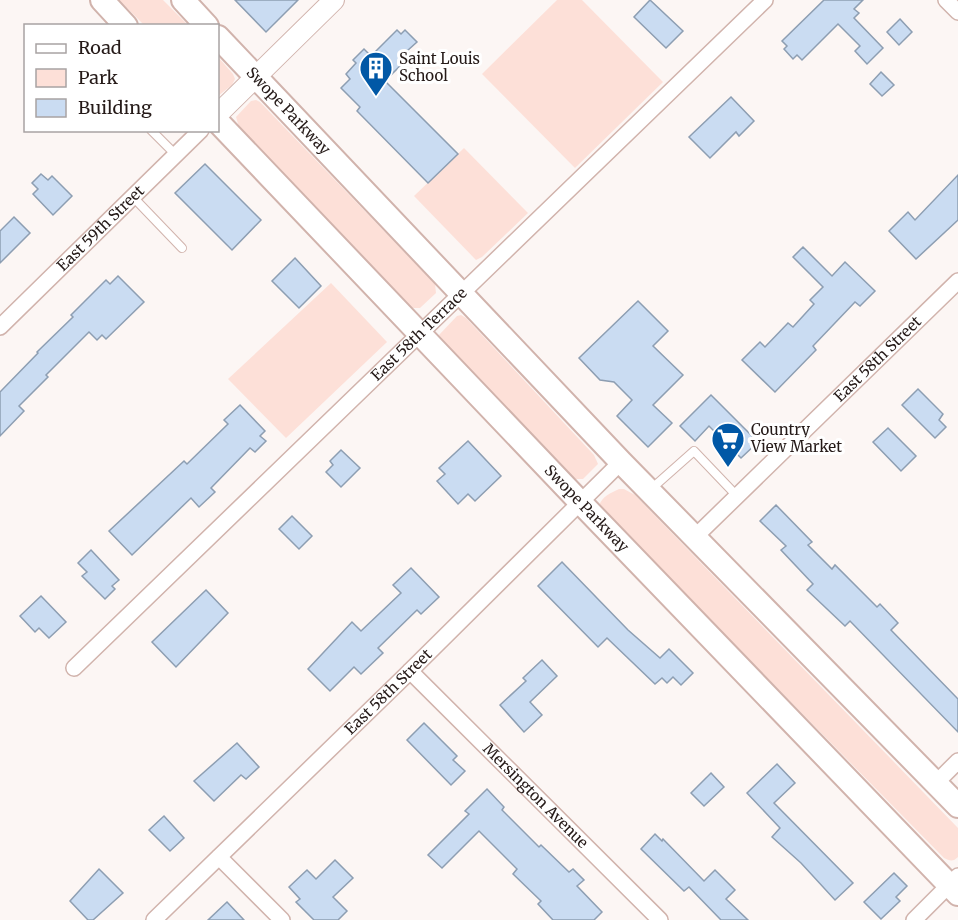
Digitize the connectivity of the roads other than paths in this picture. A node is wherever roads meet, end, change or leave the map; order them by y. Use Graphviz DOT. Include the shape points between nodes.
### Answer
graph roads {
  1 [pos="102,0"];
  2 [pos="183,0"];
  3 [pos="334,0"];
  4 [pos="765,0"];
  5 [pos="946,0"];
  6 [pos="958,12"];
  7 [pos="123,24"];
  8 [pos="205,24"];
  9 [pos="219,38"];
  10 [pos="255,77"];
  11 [pos="219,113"];
  12 [pos="219,123"];
  13 [pos="153,132"];
  14 [pos="199,132"];
  15 [pos="176,155"];
  16 [pos="133,197"];
  17 [pos="182,248"];
  18 [pos="958,281"];
  19 [pos="463,293"];
  20 [pos="0,327"];
  21 [pos="420,334"];
  22 [pos="621,462"];
  23 [pos="650,491"];
  24 [pos="737,496"];
  25 [pos="580,502"];
  26 [pos="695,537"];
  27 [pos="74,668"];
  28 [pos="410,671"];
  29 [pos="958,761"];
  30 [pos="936,783"];
  31 [pos="958,806"];
  32 [pos="219,857"];
  33 [pos="955,885"];
  34 [pos="154,920"];
  35 [pos="282,920"];
  36 [pos="660,920"];
  37 [pos="914,920"];
  1 -- 7 [label="main road"];
  2 -- 8 [label="main road"];
  3 -- 10 [label="street"];
  4 -- 19 [label="street, East 58th Terrace"];
  5 -- 6 [label="street"];
  9 -- 10 [label="main road, Swope Parkway"];
  10 -- 11 [label="street"];
  10 -- 19 [label="main road, Swope Parkway"];
  12 -- 21 [label="main road, Swope Parkway"];
  13 -- 15 [label="lane"];
  14 -- 15 [label="street, East 59th Street"];
  15 -- 16 [label="street, East 59th Street"];
  16 -- 17 [label="lane"];
  16 -- 20 [label="street, East 59th Street"];
  18 -- 24 [label="street, East 58th Street"];
  19 -- 21 [label="street, East 58th Terrace"];
  19 -- 22 [label="main road, Swope Parkway"];
  21 -- 25 [label="main road, Swope Parkway"];
  21 -- 27 [label="street, East 58th Terrace"];
  22 -- 23 [label="main road, Swope Parkway"];
  22 -- 25 [label="street, East 58th Street"];
  23 -- 24 [label="lane" via="694,451"];
  23 -- 26 [label="main road, Swope Parkway"];
  24 -- 26 [label="street, East 58th Street"];
  25 -- 28 [label="street, East 58th Street"];
  25 -- 33 [label="main road, Swope Parkway"];
  26 -- 30 [label="main road, Swope Parkway"];
  28 -- 32 [label="street, East 58th Street"];
  28 -- 36 [label="street, Mersington Avenue"];
  29 -- 30 [label="street"];
  30 -- 31 [label="main road, Swope Parkway"];
  32 -- 34 [label="street, East 58th Street"];
  32 -- 35 [label="street"];
  33 -- 37 [label="street"];
}
